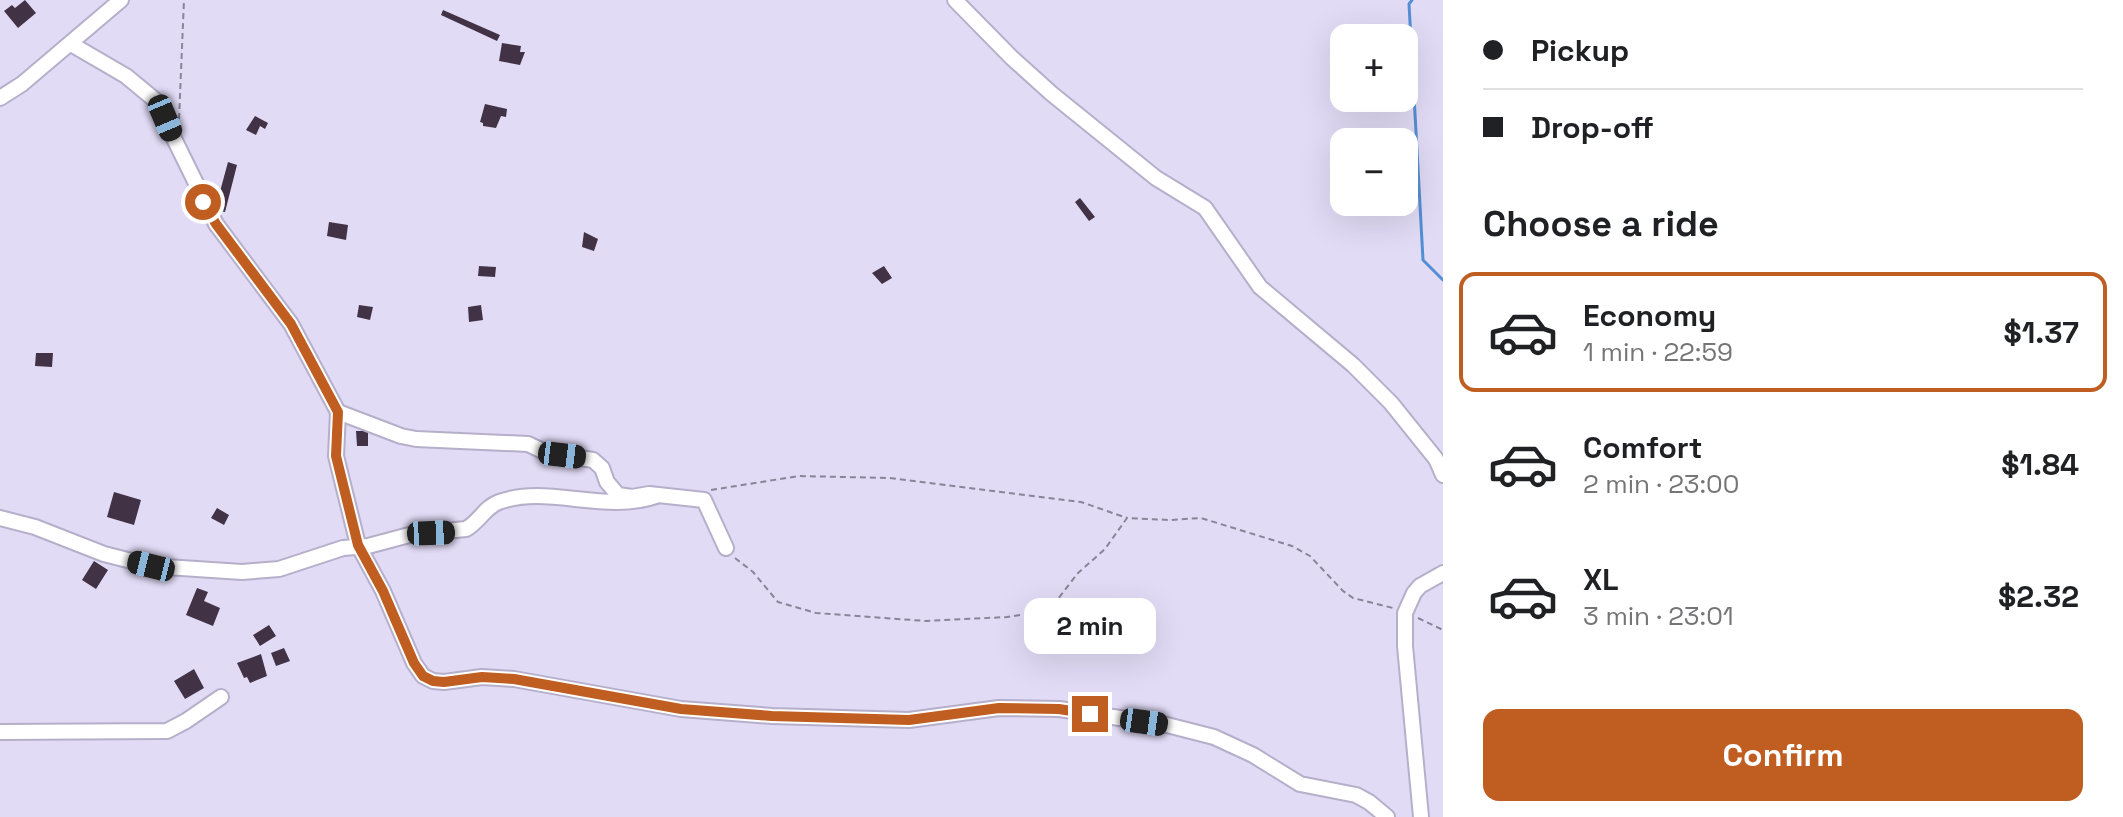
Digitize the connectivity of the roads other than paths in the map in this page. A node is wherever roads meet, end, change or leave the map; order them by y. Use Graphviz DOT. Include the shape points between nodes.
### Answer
graph roads {
  1 [pos="121,0"];
  2 [pos="955,0"];
  3 [pos="71,44"];
  4 [pos="0,98"];
  5 [pos="338,412"];
  6 [pos="1443,475"];
  7 [pos="659,495"];
  8 [pos="0,518"];
  9 [pos="358,545"];
  10 [pos="726,548"];
  11 [pos="1443,573"];
  12 [pos="221,697"];
  13 [pos="0,732"];
  14 [pos="1387,817"];
  15 [pos="1421,817"];
  1 -- 3 [label="street"];
  2 -- 6 [label="street" via="1052,94 1156,178 1205,208 1260,287 1391,403"];
  3 -- 4 [label="street"];
  3 -- 5 [label="street" via="155,100 216,224 291,324"];
  5 -- 7 [label="street" via="416,439 528,444 547,453 593,460 618,495"];
  5 -- 9 [label="street" via="336,456"];
  7 -- 9 [label="street" via="621,504 544,497 508,500 487,509 466,529"];
  7 -- 10 [label="street" via="704,500"];
  8 -- 9 [label="street" via="104,554 173,568 266,572"];
  9 -- 14 [label="street" via="414,663 433,681 514,679 681,709 772,716 909,720 999,708 1167,725 1214,737 1300,784 1356,795"];
  11 -- 15 [label="street" via="1420,586 1405,613"];
  12 -- 13 [label="street" via="167,731"];
}
